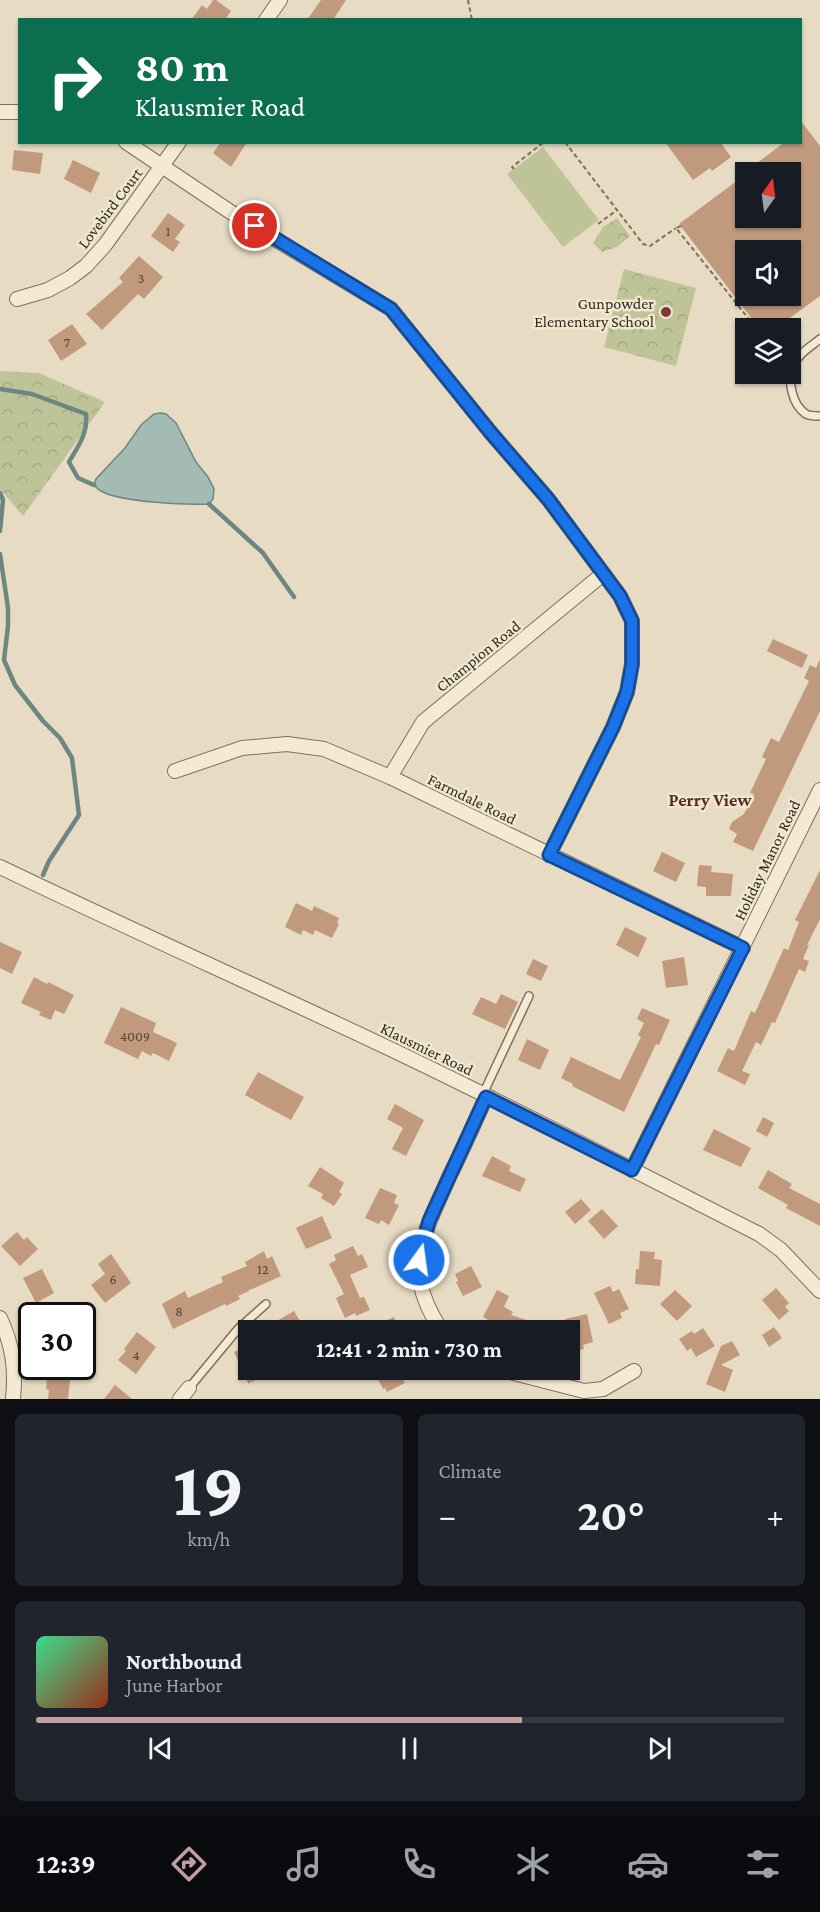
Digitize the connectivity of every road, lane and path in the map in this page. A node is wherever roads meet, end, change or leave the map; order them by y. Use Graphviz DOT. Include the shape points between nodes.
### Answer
graph roads {
  1 [pos="280,0"];
  2 [pos="468,0"];
  3 [pos="267,18"];
  4 [pos="472,18"];
  5 [pos="0,112"];
  6 [pos="18,112"];
  7 [pos="129,144"];
  8 [pos="178,144"];
  9 [pos="541,144"];
  10 [pos="567,144"];
  11 [pos="163,166"];
  12 [pos="514,169"];
  13 [pos="617,210"];
  14 [pos="598,224"];
  15 [pos="681,226"];
  16 [pos="676,228"];
  17 [pos="17,299"];
  18 [pos="748,318"];
  19 [pos="820,339"];
  20 [pos="820,416"];
  21 [pos="603,574"];
  22 [pos="175,771"];
  23 [pos="390,777"];
  24 [pos="820,790"];
  25 [pos="549,855"];
  26 [pos="0,867"];
  27 [pos="743,948"];
  28 [pos="529,996"];
  29 [pos="484,1096"];
  30 [pos="632,1170"];
  31 [pos="820,1291"];
  32 [pos="266,1304"];
  33 [pos="0,1318"];
  34 [pos="435,1320"];
  35 [pos="634,1371"];
  36 [pos="541,1380"];
  37 [pos="189,1388"];
  38 [pos="13,1399"];
  39 [pos="180,1399"];
  1 -- 3 [label="street"];
  2 -- 4 [label="path"];
  5 -- 6 [label="street"];
  7 -- 11 [label="street"];
  8 -- 11 [label="street, Lovebird Court"];
  9 -- 12 [label="path"];
  10 -- 13 [label="path"];
  11 -- 17 [label="street, Lovebird Court" via="86,266 48,290"];
  11 -- 21 [label="street" via="235,215 391,309 548,499"];
  13 -- 14 [label="path"];
  13 -- 16 [label="path" via="647,246"];
  15 -- 16 [label="path"];
  16 -- 18 [label="path"];
  19 -- 20 [label="lane" via="799,356 792,367 790,382 794,397 806,414"];
  21 -- 23 [label="street, Champion Road" via="423,722"];
  21 -- 25 [label="street" via="632,621 632,664 627,692"];
  22 -- 23 [label="street, Farmdale Road" via="242,748 287,744 324,749"];
  23 -- 25 [label="street, Farmdale Road"];
  24 -- 27 [label="street, Holiday Manor Road"];
  25 -- 27 [label="street, Farmdale Road"];
  26 -- 29 [label="street, Klausmier Road"];
  27 -- 30 [label="street, Holiday Manor Road"];
  28 -- 29 [label="lane"];
  29 -- 30 [label="street, Klausmier Road"];
  29 -- 34 [label="street" via="429,1221 422,1246 419,1276"];
  30 -- 31 [label="street, Klausmier Road" via="759,1234 781,1250"];
  32 -- 37 [label="lane" via="238,1329"];
  33 -- 38 [label="street" via="15,1363"];
  35 -- 36 [label="street" via="603,1389 584,1391"];
  37 -- 39 [label="street"];
}
